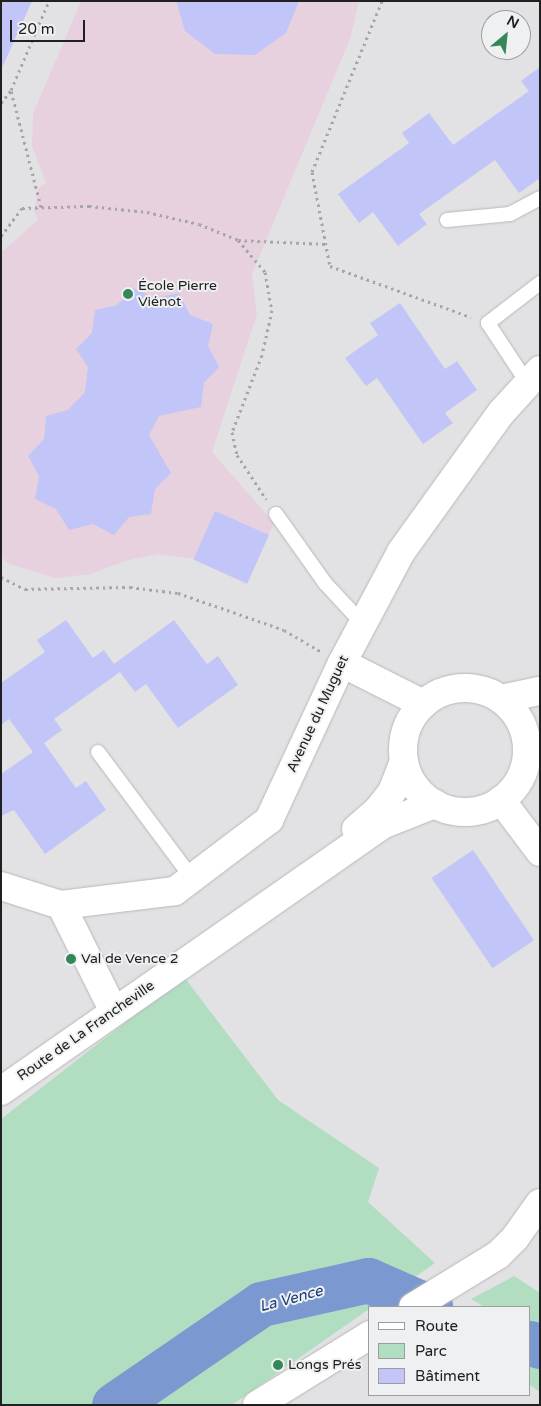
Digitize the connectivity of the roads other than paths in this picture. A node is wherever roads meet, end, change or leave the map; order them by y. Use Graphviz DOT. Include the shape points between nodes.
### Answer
graph roads {
  1 [pos="540,198"];
  2 [pos="447,220"];
  3 [pos="540,283"];
  4 [pos="534,377"];
  5 [pos="276,514"];
  6 [pos="362,623"];
  7 [pos="342,663"];
  8 [pos="540,691"];
  9 [pos="501,699"];
  10 [pos="423,704"];
  11 [pos="533,733"];
  12 [pos="98,752"];
  13 [pos="404,761"];
  14 [pos="501,800"];
  15 [pos="435,804"];
  16 [pos="540,852"];
  17 [pos="192,878"];
  18 [pos="1,886"];
  19 [pos="268,902"];
  20 [pos="61,905"];
  21 [pos="114,1012"];
  22 [pos="1,1091"];
  23 [pos="540,1203"];
  24 [pos="415,1306"];
  25 [pos="368,1336"];
  26 [pos="257,1405"];
  1 -- 2 [label="lane" via="510,214"];
  3 -- 4 [label="lane" via="488,323"];
  4 -- 6 [label="street, Avenue du Muguet" via="501,413 401,552"];
  5 -- 6 [label="lane" via="325,583"];
  6 -- 7 [label="street, Avenue du Muguet"];
  7 -- 10 [label="street"];
  7 -- 17 [label="street, Avenue du Muguet" via="268,820"];
  8 -- 9 [label="street"];
  9 -- 10 [label="street" via="482,690 461,688 441,692"];
  9 -- 11 [label="street" via="522,725"];
  10 -- 13 [label="street" via="408,727"];
  11 -- 14 [label="street" via="522,775"];
  12 -- 17 [label="lane"];
  13 -- 15 [label="street" via="421,793"];
  13 -- 19 [label="street" via="392,792 377,811"];
  14 -- 15 [label="street" via="468,812"];
  14 -- 16 [label="street"];
  15 -- 19 [label="street" via="384,824"];
  17 -- 20 [label="street, Avenue du Muguet" via="175,891"];
  18 -- 20 [label="street, Avenue du Muguet"];
  19 -- 21 [label="street, Route de La Francheville"];
  20 -- 21 [label="street"];
  21 -- 22 [label="street, Route de La Francheville"];
  23 -- 24 [label="street" via="515,1238 498,1255"];
  25 -- 26 [label="street"];
}
